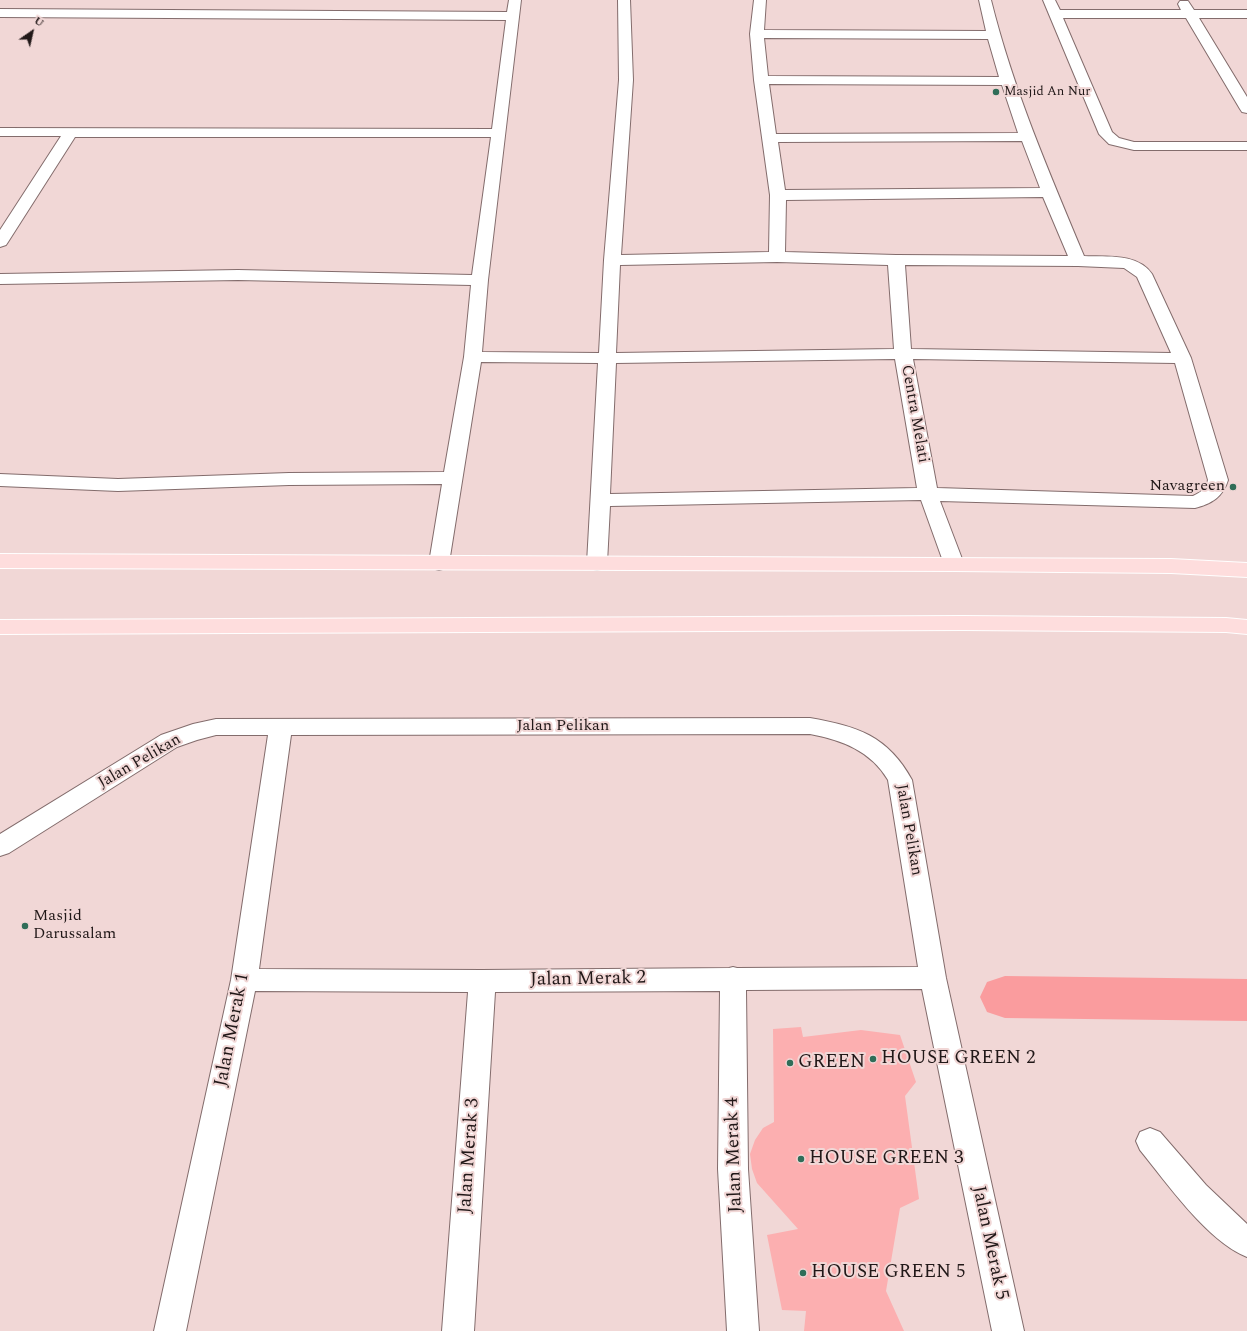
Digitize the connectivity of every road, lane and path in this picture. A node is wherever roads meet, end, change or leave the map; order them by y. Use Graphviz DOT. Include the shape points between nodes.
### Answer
graph roads {
  1 [pos="624,0"];
  2 [pos="760,0"];
  3 [pos="985,0"];
  4 [pos="1049,0"];
  5 [pos="1181,0"];
  6 [pos="514,8"];
  7 [pos="0,13"];
  8 [pos="1055,14"];
  9 [pos="1189,14"];
  10 [pos="1247,14"];
  11 [pos="758,34"];
  12 [pos="992,35"];
  13 [pos="761,80"];
  14 [pos="1008,81"];
  15 [pos="1247,109"];
  16 [pos="0,132"];
  17 [pos="71,132"];
  18 [pos="498,133"];
  19 [pos="1026,137"];
  20 [pos="771,138"];
  21 [pos="1247,146"];
  22 [pos="1050,192"];
  23 [pos="778,195"];
  24 [pos="0,242"];
  25 [pos="777,257"];
  26 [pos="612,260"];
  27 [pos="896,260"];
  28 [pos="1078,260"];
  29 [pos="0,279"];
  30 [pos="480,280"];
  31 [pos="903,354"];
  32 [pos="473,357"];
  33 [pos="608,358"];
  34 [pos="1182,358"];
  35 [pos="454,478"];
  36 [pos="0,480"];
  37 [pos="928,494"];
  38 [pos="601,500"];
  39 [pos="0,561"];
  40 [pos="439,563"];
  41 [pos="597,563"];
  42 [pos="954,564"];
  43 [pos="1247,570"];
  44 [pos="0,627"];
  45 [pos="1247,627"];
  46 [pos="282,727"];
  47 [pos="0,846"];
  48 [pos="733,978"];
  49 [pos="933,978"];
  50 [pos="244,980"];
  51 [pos="482,981"];
  52 [pos="941,1015"];
  53 [pos="1150,1141"];
  54 [pos="1247,1242"];
  55 [pos="170,1331"];
  56 [pos="458,1331"];
  57 [pos="744,1331"];
  58 [pos="1008,1331"];
  1 -- 26 [label="street" via="626,80"];
  2 -- 11 [label="street"];
  3 -- 12 [label="street"];
  4 -- 8 [label="street"];
  5 -- 9 [label="street"];
  6 -- 7 [label="street"];
  6 -- 18 [label="street"];
  8 -- 9 [label="street"];
  8 -- 21 [label="street" via="1106,134 1114,141 1134,146"];
  9 -- 10 [label="street"];
  9 -- 15 [label="street"];
  11 -- 12 [label="street"];
  11 -- 13 [label="street"];
  12 -- 14 [label="street"];
  13 -- 14 [label="street"];
  13 -- 20 [label="street"];
  14 -- 19 [label="street"];
  16 -- 17 [label="street"];
  17 -- 18 [label="street"];
  17 -- 24 [label="street"];
  18 -- 30 [label="street"];
  19 -- 20 [label="street"];
  19 -- 22 [label="street"];
  20 -- 23 [label="street"];
  22 -- 23 [label="street"];
  22 -- 28 [label="street"];
  23 -- 25 [label="street"];
  25 -- 26 [label="street"];
  25 -- 27 [label="street"];
  26 -- 33 [label="street"];
  27 -- 28 [label="street"];
  27 -- 31 [label="street, Centra Melati"];
  28 -- 34 [label="street" via="1128,263 1144,274"];
  29 -- 30 [label="street" via="238,275"];
  30 -- 32 [label="street"];
  31 -- 33 [label="street"];
  31 -- 34 [label="street"];
  31 -- 37 [label="street, Centra Melati"];
  32 -- 33 [label="street"];
  32 -- 35 [label="street"];
  33 -- 38 [label="street"];
  34 -- 37 [label="street" via="1218,480 1216,489 1204,499 1195,502"];
  35 -- 36 [label="street" via="289,479 118,485"];
  35 -- 40 [label="street"];
  37 -- 38 [label="street"];
  37 -- 42 [label="street, Centra Melati"];
  38 -- 41 [label="street"];
  39 -- 40 [label="main road"];
  40 -- 41 [label="main road"];
  41 -- 42 [label="main road"];
  42 -- 43 [label="main road" via="1171,566"];
  44 -- 45 [label="main road" via="963,623"];
  46 -- 47 [label="street, Jalan Pelikan" via="216,727 169,741"];
  46 -- 49 [label="street, Jalan Pelikan" via="810,726 849,735 868,744 885,757 900,780"];
  46 -- 50 [label="street, Jalan Merak 1"];
  48 -- 49 [label="street, Jalan Merak 2"];
  48 -- 51 [label="street, Jalan Merak 2"];
  48 -- 57 [label="street, Jalan Merak 4" via="733,1169"];
  49 -- 52 [label="street, Jalan Pelikan"];
  50 -- 51 [label="street, Jalan Merak 2"];
  50 -- 55 [label="street, Jalan Merak 1"];
  51 -- 56 [label="street, Jalan Merak 3"];
  52 -- 58 [label="street, Jalan Merak 5"];
  53 -- 54 [label="street" via="1206,1205"];
}
